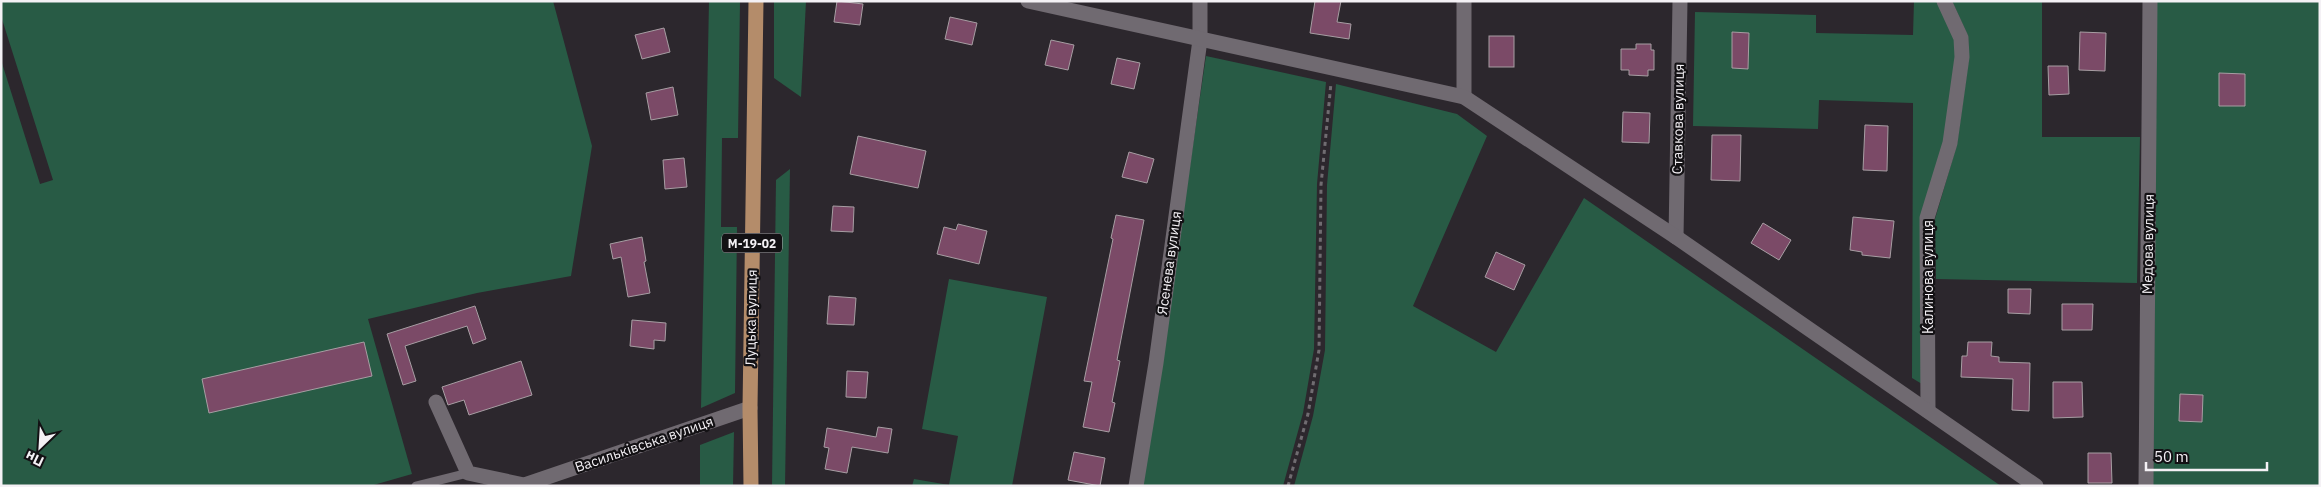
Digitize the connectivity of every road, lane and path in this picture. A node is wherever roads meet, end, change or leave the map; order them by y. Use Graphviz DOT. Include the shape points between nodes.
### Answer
graph roads {
  1 [pos="756,1"];
  2 [pos="1028,1"];
  3 [pos="1200,1"];
  4 [pos="1464,1"];
  5 [pos="1680,1"];
  6 [pos="1944,1"];
  7 [pos="2150,1"];
  8 [pos="1200,40"];
  9 [pos="1332,67"];
  10 [pos="1464,97"];
  11 [pos="1676,237"];
  12 [pos="436,402"];
  13 [pos="750,408"];
  14 [pos="1928,411"];
  15 [pos="468,473"];
  16 [pos="752,485"];
  17 [pos="416,486"];
  18 [pos="1136,486"];
  19 [pos="1288,486"];
  20 [pos="2036,486"];
  21 [pos="2146,486"];
  1 -- 13 [label="main road, Луцька вулиця / М-19-02"];
  2 -- 8 [label="street"];
  3 -- 8 [label="street, Ясенева вулиця"];
  4 -- 10 [label="street"];
  5 -- 11 [label="street, Ставкова вулиця"];
  6 -- 14 [label="street, Калинова вулиця" via="1961,38 1962,57 1950,143 1927,218"];
  7 -- 21 [label="street, Медова вулиця"];
  8 -- 9 [label="street"];
  8 -- 18 [label="street, Ясенева вулиця"];
  9 -- 10 [label="street"];
  9 -- 19 [label="path" via="1322,185 1319,350 1308,414"];
  10 -- 11 [label="street"];
  11 -- 14 [label="street"];
  12 -- 15 [label="street"];
  13 -- 15 [label="street, Васильківська вулиця" via="524,484"];
  13 -- 16 [label="main road, Луцька вулиця / М-19-02"];
  14 -- 20 [label="street"];
  15 -- 17 [label="lane"];
}
